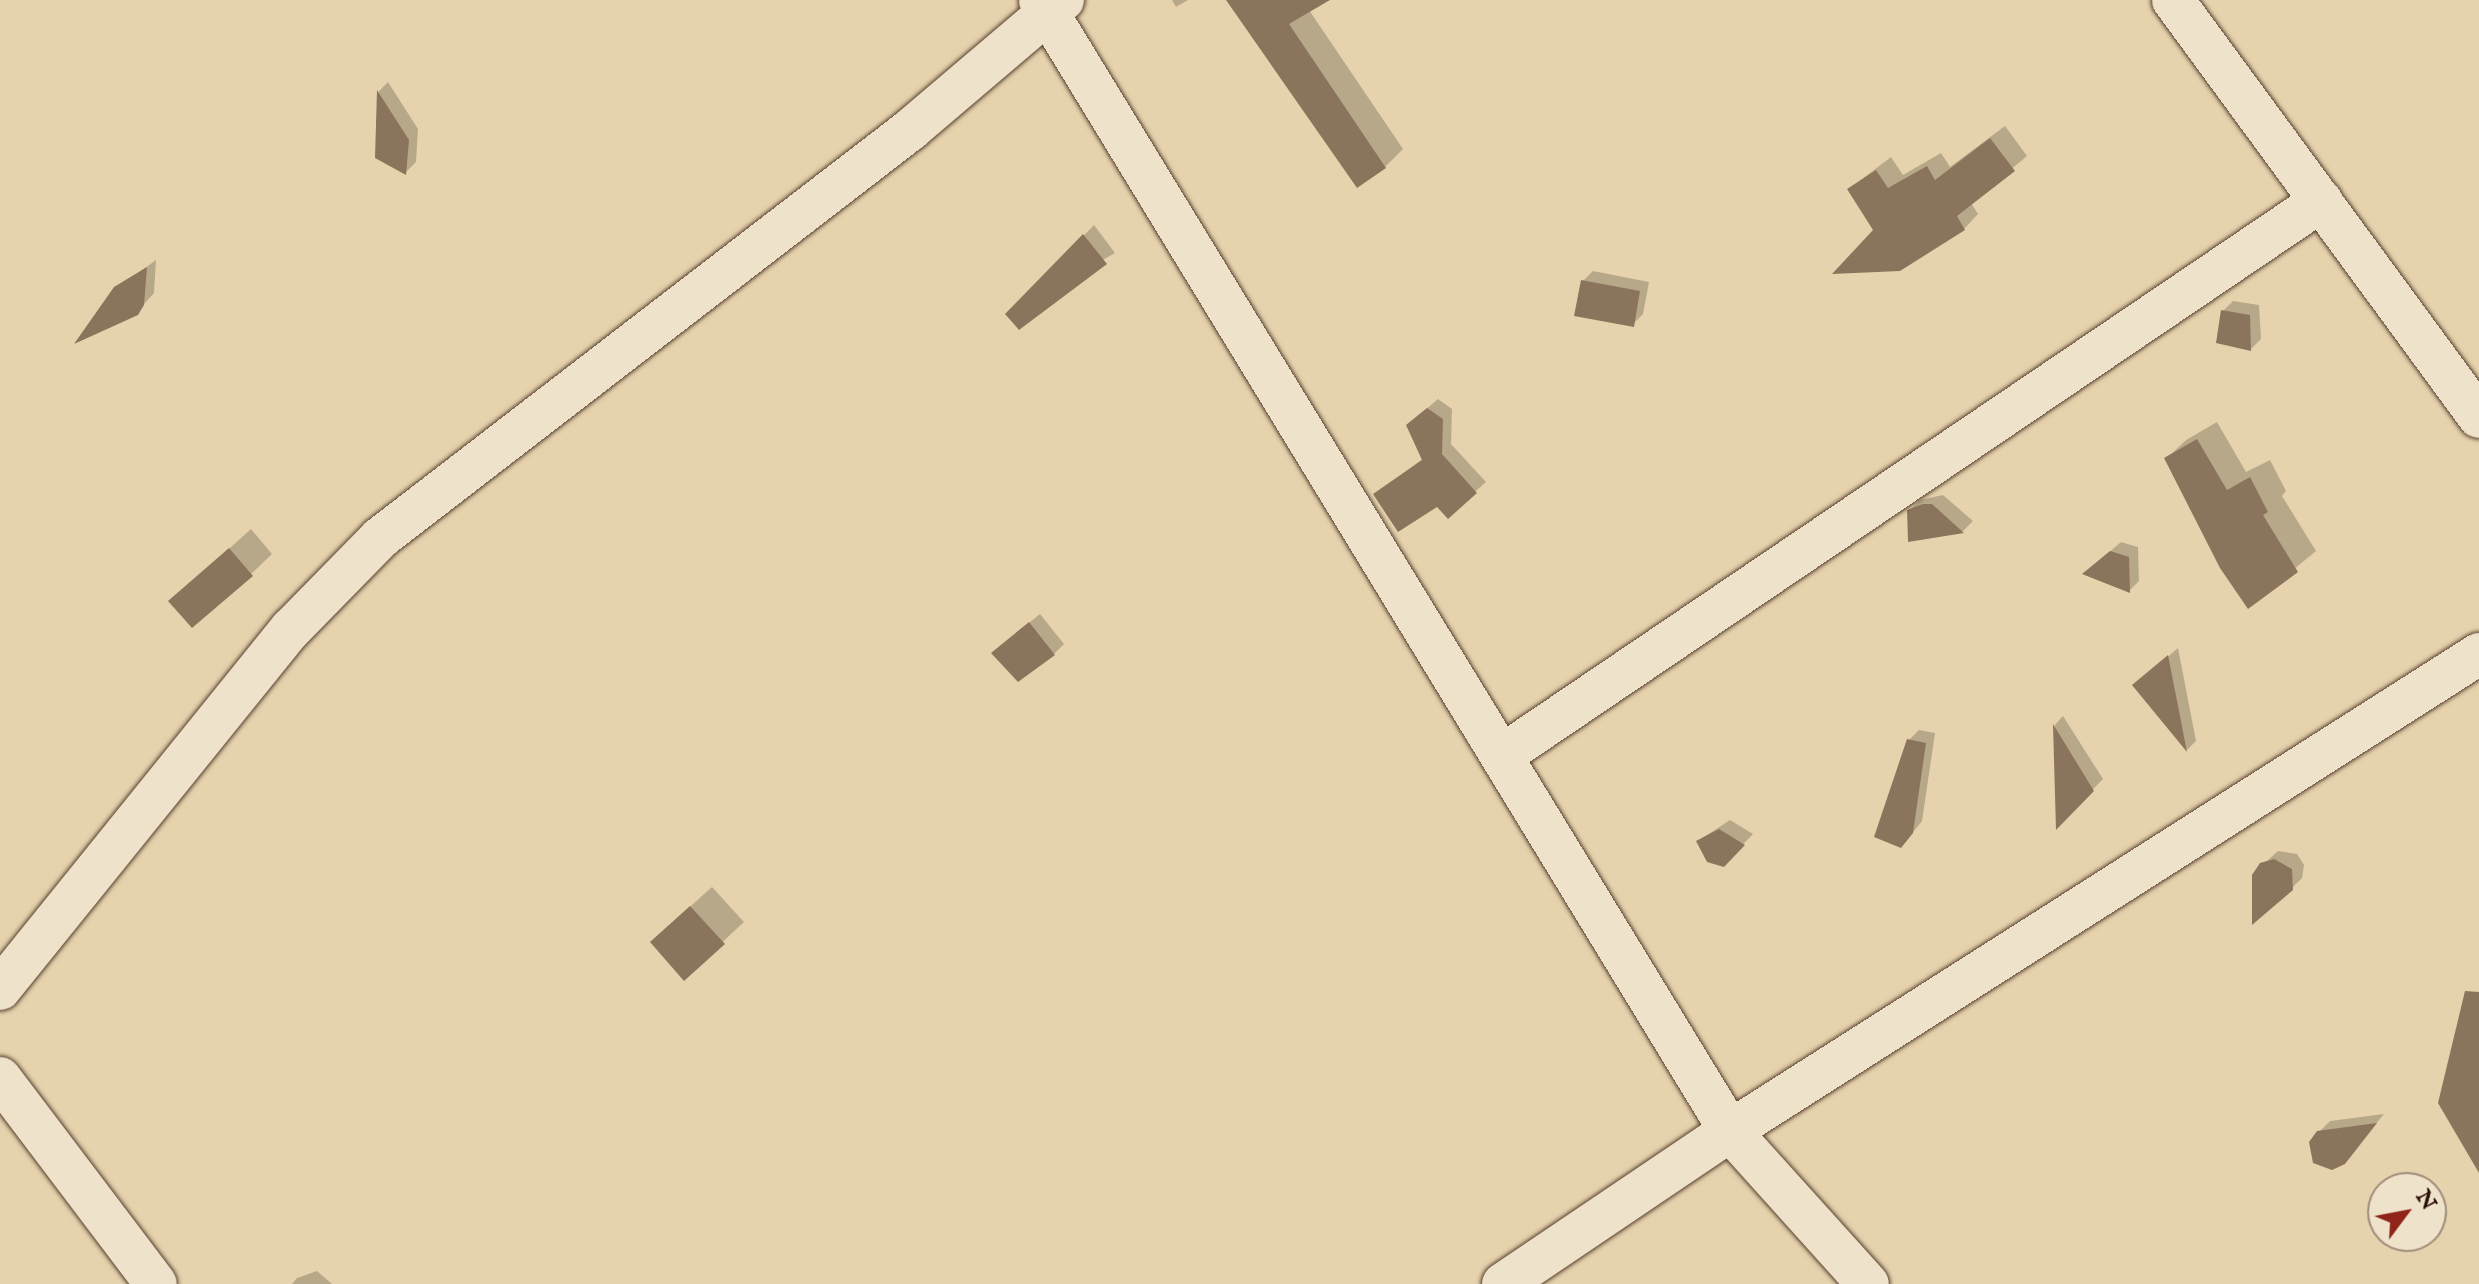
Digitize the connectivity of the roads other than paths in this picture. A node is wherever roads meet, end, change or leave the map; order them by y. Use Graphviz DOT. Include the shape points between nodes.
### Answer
graph roads {
  1 [pos="2173,0"];
  2 [pos="1051,4"];
  3 [pos="2321,201"];
  4 [pos="2479,417"];
  5 [pos="2479,654"];
  6 [pos="1504,754"];
  7 [pos="0,989"];
  8 [pos="0,1078"];
  9 [pos="1730,1131"];
  10 [pos="156,1284"];
  11 [pos="1503,1284"];
  12 [pos="1868,1284"];
  1 -- 3 [label="street"];
  2 -- 6 [label="street"];
  2 -- 7 [label="street" via="825,197 380,538 291,629"];
  3 -- 4 [label="street"];
  3 -- 6 [label="street"];
  5 -- 9 [label="street"];
  6 -- 9 [label="street"];
  8 -- 10 [label="street"];
  9 -- 11 [label="street"];
  9 -- 12 [label="street"];
}
